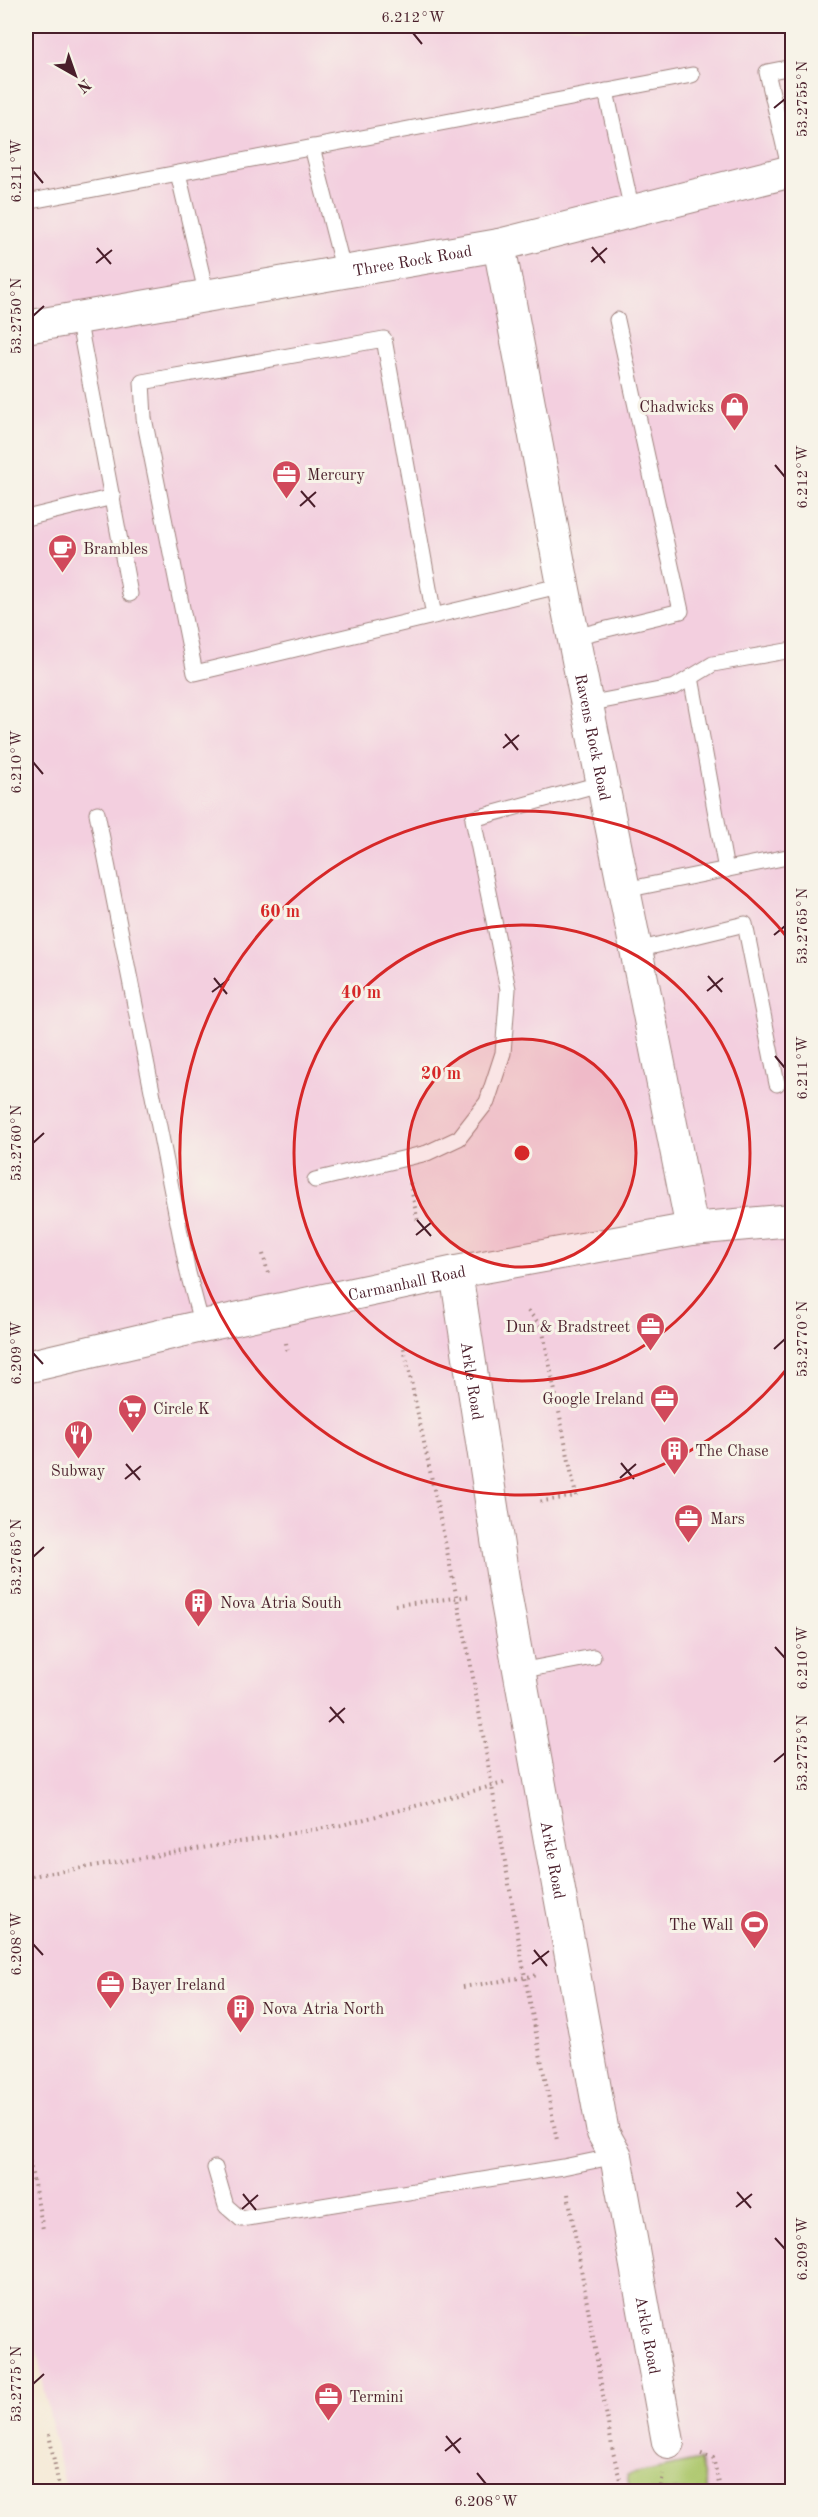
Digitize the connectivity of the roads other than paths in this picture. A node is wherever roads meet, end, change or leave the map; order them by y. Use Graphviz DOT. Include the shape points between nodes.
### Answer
graph roads {
  1 [pos="792,67"];
  2 [pos="692,75"];
  3 [pos="606,91"];
  4 [pos="312,147"];
  5 [pos="791,171"];
  6 [pos="178,173"];
  7 [pos="26,202"];
  8 [pos="632,212"];
  9 [pos="499,245"];
  10 [pos="344,272"];
  11 [pos="207,296"];
  12 [pos="78,318"];
  13 [pos="617,320"];
  14 [pos="26,327"];
  15 [pos="113,497"];
  16 [pos="26,518"];
  17 [pos="563,585"];
  18 [pos="130,594"];
  19 [pos="434,616"];
  20 [pos="574,637"];
  21 [pos="792,650"];
  22 [pos="691,677"];
  23 [pos="587,704"];
  24 [pos="603,783"];
  25 [pos="97,813"];
  26 [pos="792,856"];
  27 [pos="726,870"];
  28 [pos="625,890"];
  29 [pos="637,950"];
  30 [pos="777,1084"];
  31 [pos="315,1180"];
  32 [pos="792,1220"];
  33 [pos="692,1229"];
  34 [pos="456,1272"];
  35 [pos="202,1326"];
  36 [pos="26,1367"];
  37 [pos="593,1657"];
  38 [pos="519,1671"];
  39 [pos="616,2156"];
  40 [pos="214,2168"];
  41 [pos="668,2442"];
  1 -- 5 [label="lane" via="767,72"];
  2 -- 3 [label="lane"];
  3 -- 4 [label="lane"];
  3 -- 8 [label="lane"];
  4 -- 6 [label="lane"];
  4 -- 10 [label="lane"];
  5 -- 8 [label="street, Three Rock Road"];
  6 -- 7 [label="lane"];
  6 -- 11 [label="lane"];
  8 -- 9 [label="street, Three Rock Road"];
  9 -- 10 [label="street, Three Rock Road"];
  9 -- 17 [label="street, Ravens Rock Road"];
  10 -- 11 [label="street, Three Rock Road"];
  11 -- 12 [label="street, Three Rock Road"];
  12 -- 14 [label="street, Three Rock Road"];
  12 -- 15 [label="lane"];
  13 -- 20 [label="lane" via="681,611"];
  15 -- 16 [label="lane"];
  15 -- 18 [label="lane"];
  17 -- 19 [label="lane"];
  17 -- 20 [label="street, Ravens Rock Road"];
  19 -- 19 [label="lane" via="384,339 142,382 144,418 195,673"];
  20 -- 23 [label="street, Ravens Rock Road"];
  21 -- 22 [label="lane" via="713,664"];
  22 -- 23 [label="lane" via="675,687"];
  22 -- 27 [label="lane"];
  23 -- 24 [label="street, Ravens Rock Road"];
  24 -- 28 [label="street, Ravens Rock Road"];
  24 -- 31 [label="lane" via="473,819 508,988 503,1053 488,1102 459,1138 427,1153"];
  25 -- 35 [label="lane" via="188,1273"];
  26 -- 27 [label="lane"];
  27 -- 28 [label="lane"];
  28 -- 29 [label="street, Ravens Rock Road"];
  29 -- 30 [label="lane" via="745,924"];
  29 -- 33 [label="street, Ravens Rock Road"];
  32 -- 33 [label="street, Carmanhall Road"];
  33 -- 34 [label="street, Carmanhall Road"];
  34 -- 35 [label="street, Carmanhall Road"];
  34 -- 38 [label="street, Arkle Road"];
  35 -- 36 [label="street, Carmanhall Road"];
  37 -- 38 [label="lane"];
  38 -- 39 [label="street, Arkle Road" via="603,2133"];
  39 -- 40 [label="lane" via="242,2219 226,2206"];
  39 -- 41 [label="street, Arkle Road"];
}
